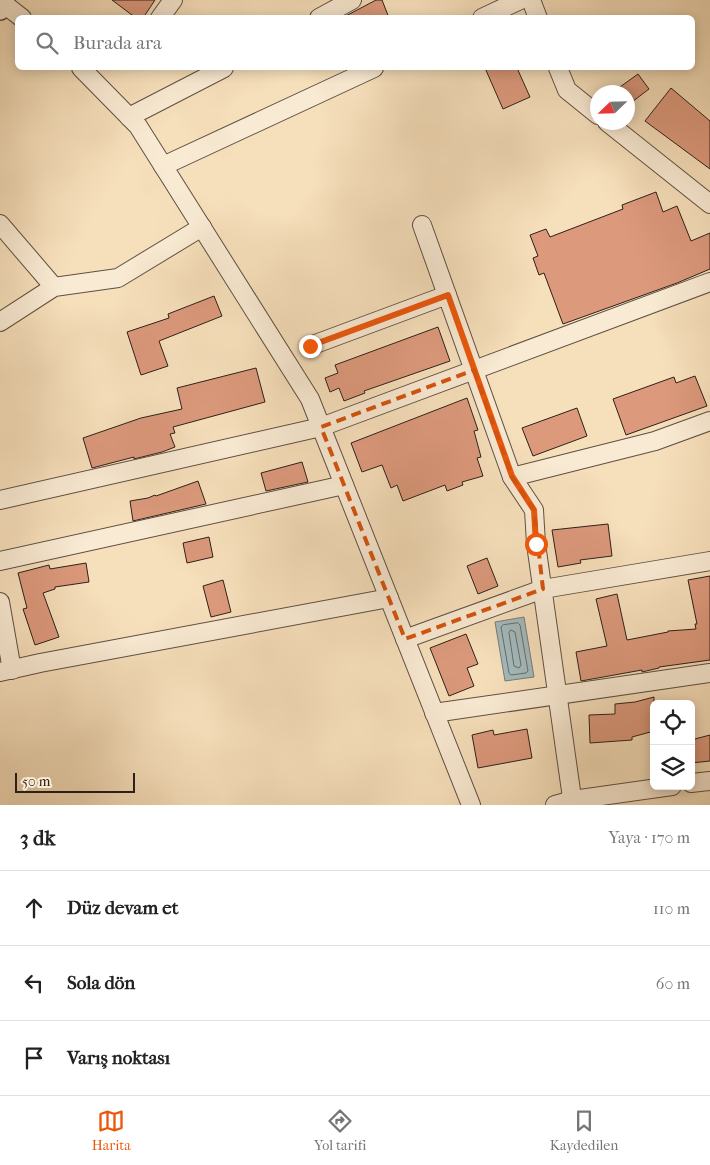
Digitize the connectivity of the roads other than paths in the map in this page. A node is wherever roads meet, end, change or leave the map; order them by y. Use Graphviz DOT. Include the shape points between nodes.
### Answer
graph roads {
  1 [pos="172,0"];
  2 [pos="352,0"];
  3 [pos="520,0"];
  4 [pos="531,0"];
  5 [pos="1,5"];
  6 [pos="17,15"];
  7 [pos="162,15"];
  8 [pos="324,15"];
  9 [pos="488,15"];
  10 [pos="537,15"];
  11 [pos="83,70"];
  12 [pos="220,70"];
  13 [pos="370,70"];
  14 [pos="559,70"];
  15 [pos="590,109"];
  16 [pos="129,117"];
  17 [pos="617,130"];
  18 [pos="163,166"];
  19 [pos="710,204"];
  20 [pos="0,224"];
  21 [pos="422,225"];
  22 [pos="202,227"];
  23 [pos="710,282"];
  24 [pos="54,287"];
  25 [pos="448,295"];
  26 [pos="0,322"];
  27 [pos="310,346"];
  28 [pos="474,370"];
  29 [pos="710,421"];
  30 [pos="321,426"];
  31 [pos="512,476"];
  32 [pos="344,486"];
  33 [pos="0,500"];
  34 [pos="0,561"];
  35 [pos="710,561"];
  36 [pos="543,589"];
  37 [pos="389,598"];
  38 [pos="0,602"];
  39 [pos="405,639"];
  40 [pos="6,671"];
  41 [pos="710,673"];
  42 [pos="558,695"];
  43 [pos="434,714"];
  44 [pos="710,781"];
  45 [pos="695,783"];
  46 [pos="650,790"];
  47 [pos="573,803"];
  48 [pos="471,805"];
  49 [pos="555,805"];
  1 -- 7 [label="street"];
  2 -- 8 [label="street"];
  3 -- 9 [label="street"];
  4 -- 10 [label="street"];
  5 -- 6 [label="street"];
  11 -- 16 [label="street"];
  12 -- 16 [label="street"];
  13 -- 18 [label="street"];
  14 -- 15 [label="street" via="567,90"];
  16 -- 18 [label="street"];
  17 -- 19 [label="street"];
  18 -- 22 [label="street"];
  20 -- 24 [label="street"];
  21 -- 25 [label="street"];
  22 -- 24 [label="street" via="118,278"];
  22 -- 30 [label="street" via="310,400"];
  23 -- 28 [label="street"];
  24 -- 26 [label="street"];
  25 -- 27 [label="street"];
  25 -- 28 [label="street"];
  28 -- 30 [label="street"];
  28 -- 31 [label="street"];
  29 -- 31 [label="street" via="655,441"];
  30 -- 32 [label="street"];
  30 -- 33 [label="street"];
  31 -- 36 [label="street" via="534,510"];
  32 -- 34 [label="street"];
  32 -- 37 [label="street"];
  35 -- 36 [label="street"];
  36 -- 39 [label="street"];
  36 -- 42 [label="street"];
  37 -- 39 [label="street"];
  37 -- 40 [label="street"];
  38 -- 40 [label="street"];
  39 -- 43 [label="street"];
  41 -- 42 [label="street"];
  42 -- 43 [label="street"];
  42 -- 47 [label="street"];
  43 -- 48 [label="street"];
  44 -- 45 [label="street"];
  46 -- 47 [label="street"];
  47 -- 49 [label="street"];
}
